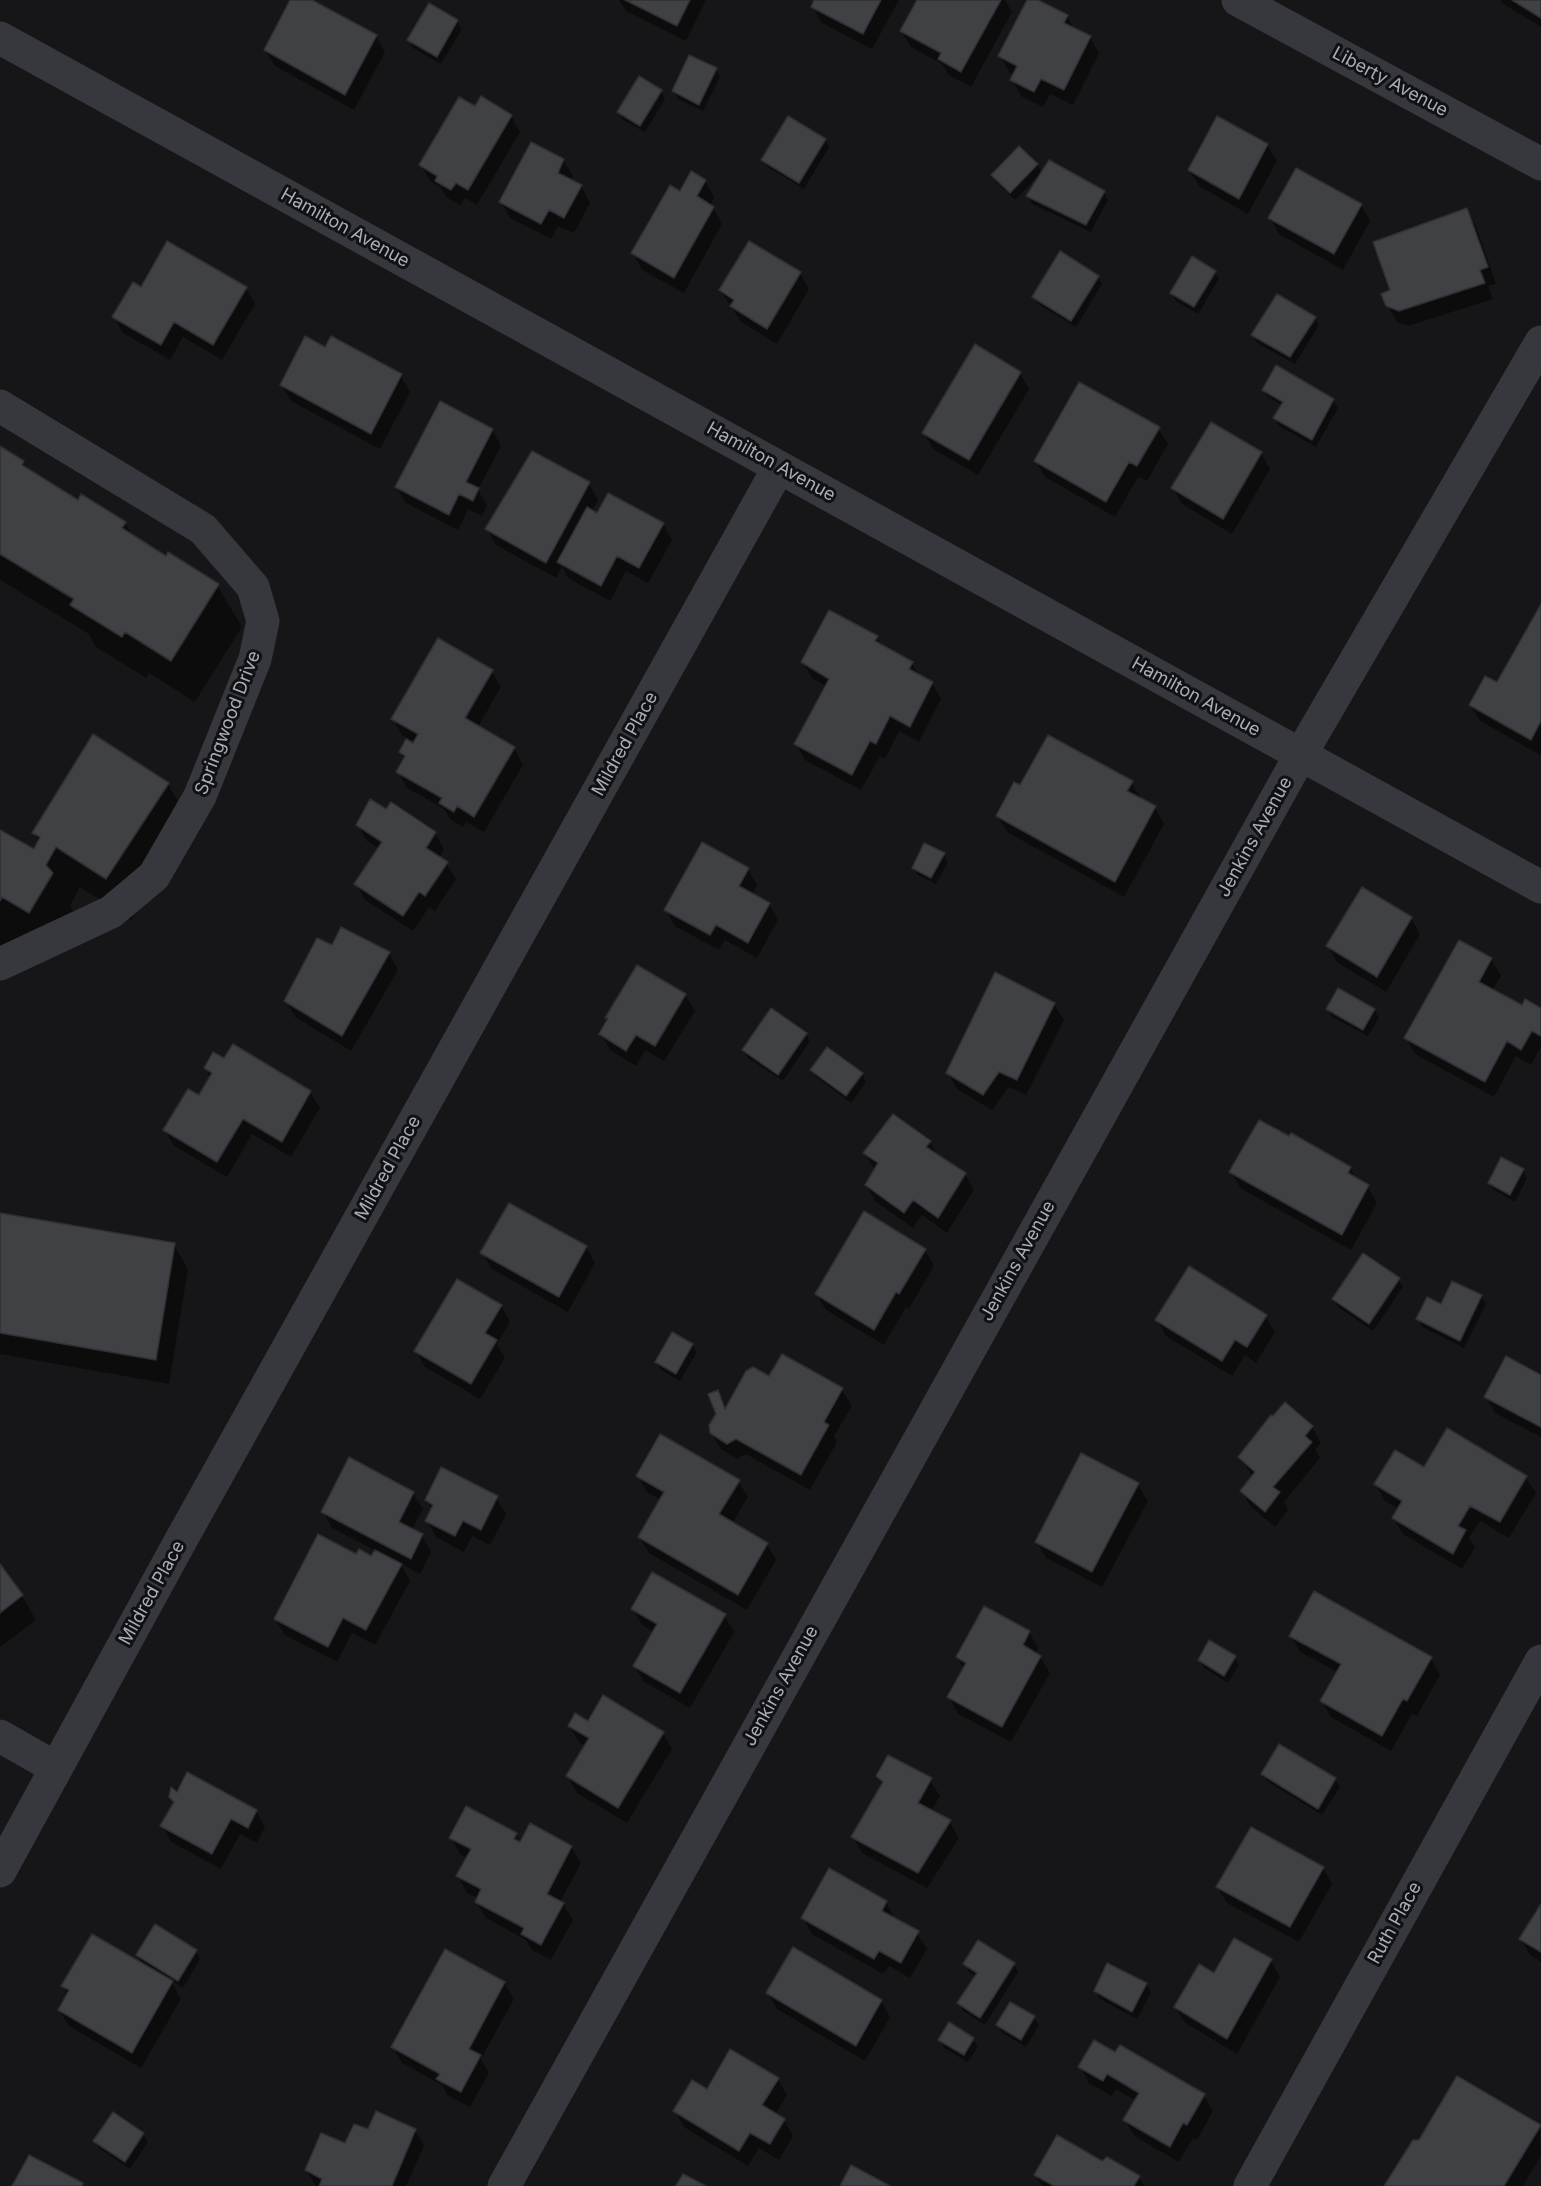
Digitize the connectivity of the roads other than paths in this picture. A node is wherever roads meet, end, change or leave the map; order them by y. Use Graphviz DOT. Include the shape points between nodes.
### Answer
graph roads {
  1 [pos="1238,0"];
  2 [pos="0,38"];
  3 [pos="1541,164"];
  4 [pos="1541,342"];
  5 [pos="0,406"];
  6 [pos="779,467"];
  7 [pos="1301,754"];
  8 [pos="1541,887"];
  9 [pos="0,964"];
  10 [pos="1541,1661"];
  11 [pos="0,1736"];
  12 [pos="56,1768"];
  13 [pos="0,1872"];
  14 [pos="504,2186"];
  15 [pos="1250,2186"];
  1 -- 3 [label="street, Liberty Avenue"];
  2 -- 6 [label="street, Hamilton Avenue"];
  4 -- 7 [label="street, Jenkins Avenue"];
  5 -- 9 [label="street, Springwood Drive" via="203,529 253,587 263,621 255,659 200,796 154,876 111,912"];
  6 -- 7 [label="street, Hamilton Avenue"];
  6 -- 12 [label="street, Mildred Place"];
  7 -- 8 [label="street, Hamilton Avenue"];
  7 -- 14 [label="street, Jenkins Avenue"];
  10 -- 15 [label="street, Ruth Place"];
  11 -- 12 [label="street"];
  12 -- 13 [label="street, Mildred Place"];
}
